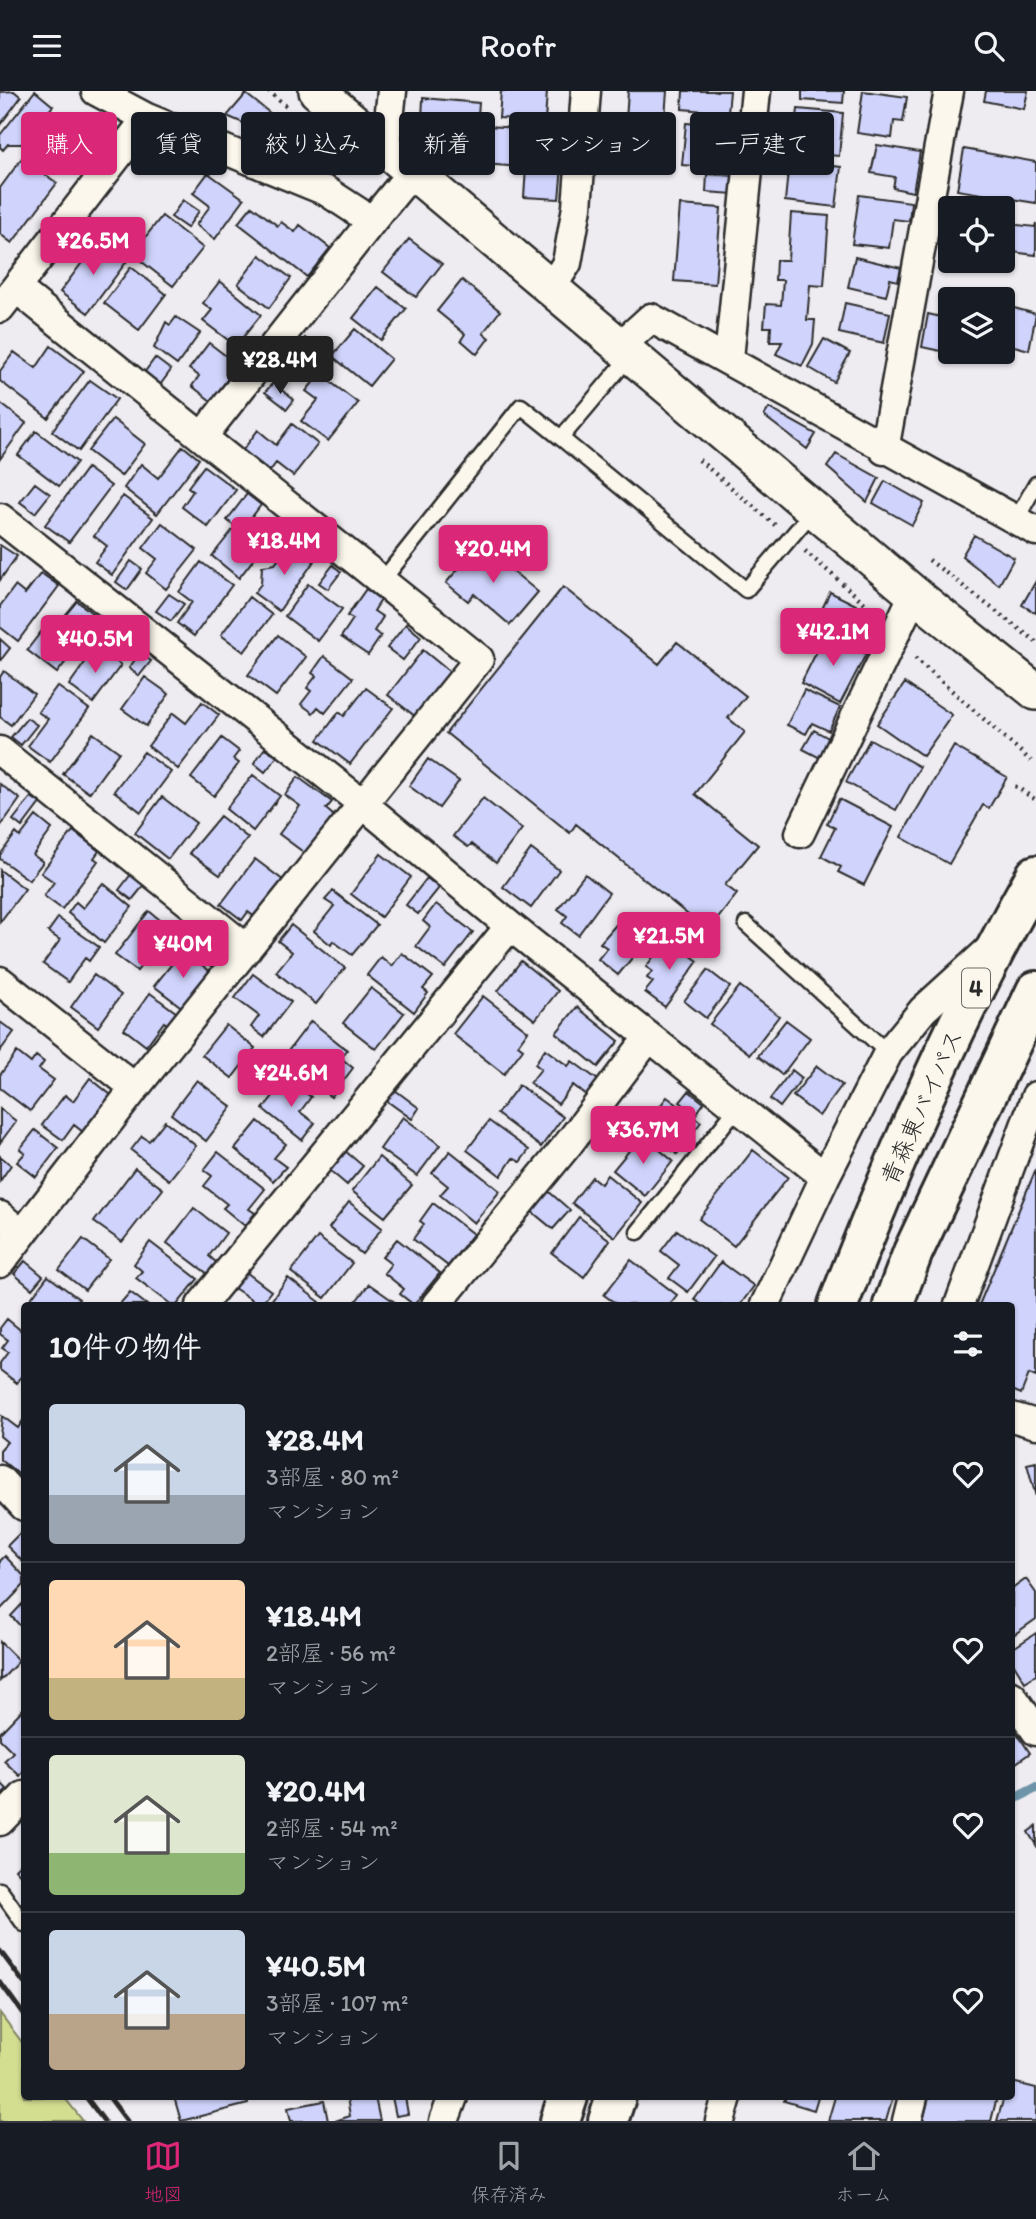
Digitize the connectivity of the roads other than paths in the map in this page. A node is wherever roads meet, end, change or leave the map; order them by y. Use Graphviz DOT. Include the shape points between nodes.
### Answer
graph roads {
  1 [pos="96,91"];
  2 [pos="317,91"];
  3 [pos="392,91"];
  4 [pos="586,91"];
  5 [pos="756,91"];
  6 [pos="949,91"];
  7 [pos="136,112"];
  8 [pos="131,139"];
  9 [pos="386,149"];
  10 [pos="227,151"];
  11 [pos="399,160"];
  12 [pos="410,175"];
  13 [pos="416,175"];
  14 [pos="372,222"];
  15 [pos="551,288"];
  16 [pos="8,298"];
  17 [pos="625,350"];
  18 [pos="729,358"];
  19 [pos="202,437"];
  20 [pos="561,438"];
  21 [pos="884,450"];
  22 [pos="1036,484"];
  23 [pos="814,510"];
  24 [pos="0,518"];
  25 [pos="1026,525"];
  26 [pos="382,581"];
  27 [pos="914,594"];
  28 [pos="1036,692"];
  29 [pos="0,751"];
  30 [pos="363,804"];
  31 [pos="800,833"];
  32 [pos="1036,875"];
  33 [pos="746,924"];
  34 [pos="510,926"];
  35 [pos="999,940"];
  36 [pos="247,949"];
  37 [pos="0,981"];
  38 [pos="1036,991"];
  39 [pos="649,1037"];
  40 [pos="888,1053"];
  41 [pos="135,1088"];
  42 [pos="1036,1096"];
  43 [pos="737,1108"];
  44 [pos="825,1177"];
  45 [pos="11,1225"];
  46 [pos="638,1232"];
  47 [pos="0,1263"];
  48 [pos="203,1302"];
  49 [pos="438,1302"];
  50 [pos="766,1302"];
  51 [pos="839,1302"];
  52 [pos="894,1302"];
  53 [pos="960,1302"];
  54 [pos="1015,1418"];
  55 [pos="1036,1424"];
  56 [pos="0,1480"];
  57 [pos="21,1503"];
  58 [pos="1015,1700"];
  59 [pos="1036,1731"];
  60 [pos="21,1799"];
  61 [pos="0,1821"];
  62 [pos="0,1890"];
  63 [pos="21,1920"];
  64 [pos="452,2100"];
  65 [pos="567,2100"];
  66 [pos="615,2100"];
  67 [pos="726,2100"];
  68 [pos="912,2100"];
  69 [pos="444,2121"];
  70 [pos="560,2121"];
  71 [pos="608,2121"];
  72 [pos="720,2121"];
  73 [pos="907,2121"];
  1 -- 7 [label="street"];
  2 -- 9 [label="street"];
  3 -- 9 [label="street"];
  4 -- 15 [label="street" via="577,207 567,263"];
  5 -- 18 [label="street"];
  6 -- 21 [label="street"];
  8 -- 16 [label="street"];
  9 -- 11 [label="street"];
  10 -- 14 [label="street" via="326,191"];
  12 -- 14 [label="street"];
  13 -- 15 [label="street"];
  14 -- 19 [label="street"];
  15 -- 17 [label="street"];
  16 -- 19 [label="street"];
  17 -- 18 [label="street" via="651,318"];
  17 -- 20 [label="lane"];
  17 -- 23 [label="street"];
  18 -- 21 [label="street"];
  19 -- 26 [label="street"];
  20 -- 23 [label="lane" via="746,590"];
  20 -- 26 [label="lane" via="521,406"];
  21 -- 25 [label="street"];
  22 -- 25 [label="lane"];
  23 -- 27 [label="street"];
  24 -- 30 [label="street"];
  26 -- 30 [label="street" via="479,659"];
  27 -- 28 [label="street"];
  27 -- 31 [label="street"];
  29 -- 36 [label="street"];
  30 -- 34 [label="street"];
  30 -- 36 [label="street"];
  32 -- 35 [label="highway, 青森東バイパス / 4"];
  33 -- 40 [label="lane"];
  34 -- 39 [label="street"];
  34 -- 48 [label="street"];
  35 -- 40 [label="street" via="923,1010"];
  35 -- 51 [label="highway, 青森東バイパス / 4" via="917,1117"];
  36 -- 41 [label="street"];
  37 -- 41 [label="street"];
  38 -- 52 [label="highway, 4" via="913,1252"];
  39 -- 43 [label="street"];
  39 -- 49 [label="street"];
  40 -- 44 [label="street"];
  41 -- 45 [label="street"];
  42 -- 53 [label="street"];
  43 -- 44 [label="street"];
  43 -- 46 [label="lane"];
  44 -- 50 [label="street"];
  45 -- 47 [label="street"];
  54 -- 55 [label="street"];
  56 -- 57 [label="street"];
  58 -- 59 [label="street"];
  60 -- 61 [label="street"];
  62 -- 63 [label="lane"];
  64 -- 69 [label="street"];
  65 -- 70 [label="highway"];
  66 -- 71 [label="highway"];
  67 -- 72 [label="street"];
  68 -- 73 [label="street"];
}
